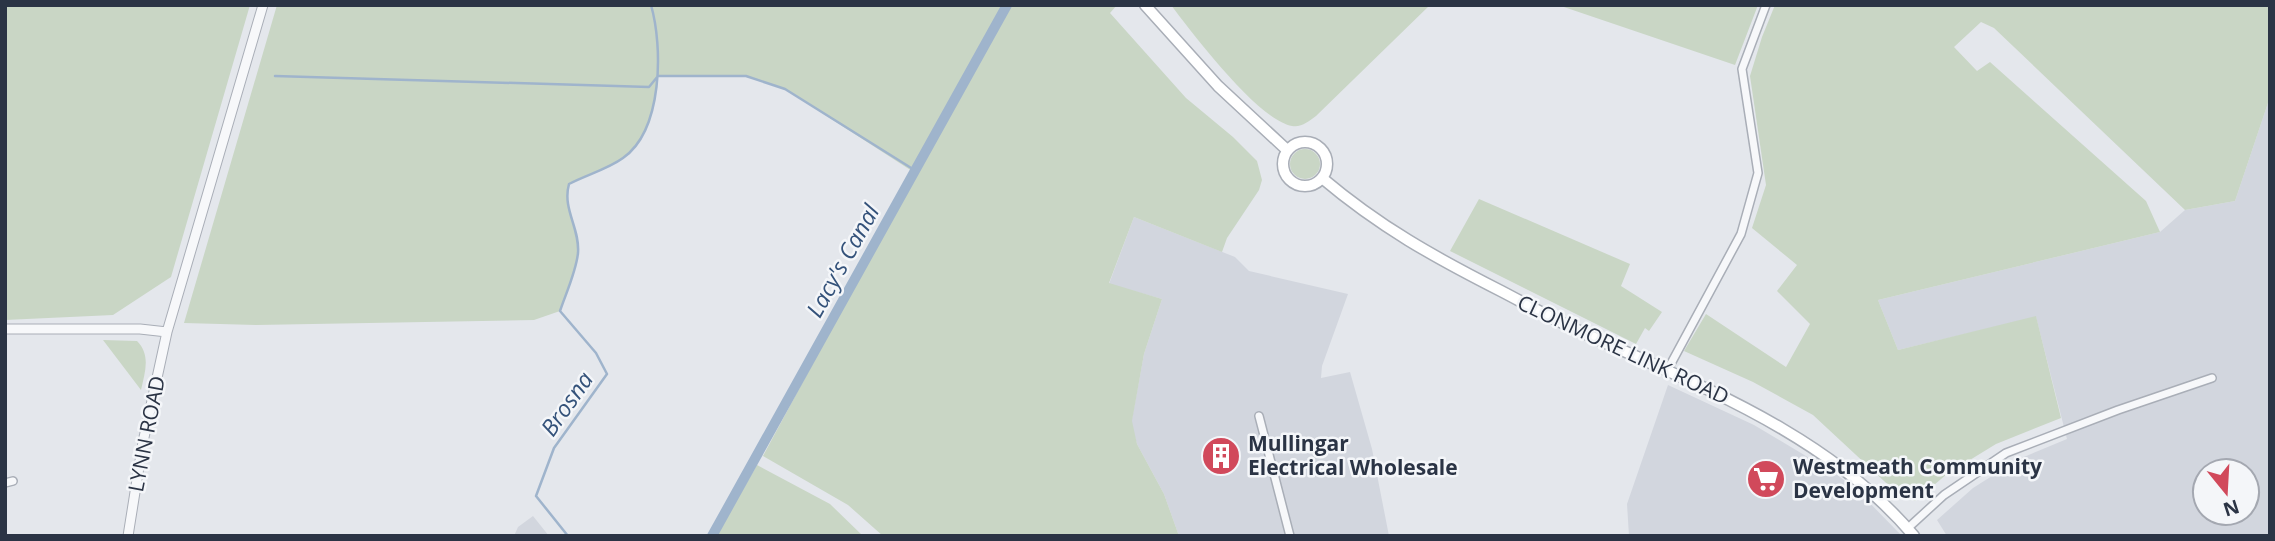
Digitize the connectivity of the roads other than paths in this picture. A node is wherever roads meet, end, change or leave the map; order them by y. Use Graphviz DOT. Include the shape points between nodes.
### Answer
graph roads {
  1 [pos="263,5"];
  2 [pos="1145,5"];
  3 [pos="1766,5"];
  4 [pos="1287,150"];
  5 [pos="1322,178"];
  6 [pos="5,329"];
  7 [pos="167,332"];
  8 [pos="1667,371"];
  9 [pos="2212,378"];
  10 [pos="1259,416"];
  11 [pos="1911,532"];
  12 [pos="128,536"];
  13 [pos="1290,536"];
  1 -- 7 [label="street, LYNN ROAD"];
  2 -- 4 [label="main road" via="1218,86"];
  3 -- 8 [label="street" via="1742,69 1758,173 1741,234"];
  4 -- 5 [label="main road" via="1298,143 1317,146 1327,164"];
  4 -- 5 [label="main road" via="1283,171 1292,183 1311,186"];
  5 -- 8 [label="main road, CLONMORE LINK ROAD" via="1381,225 1428,253 1578,331"];
  6 -- 7 [label="street"];
  7 -- 12 [label="street, LYNN ROAD"];
  8 -- 11 [label="main road, CLONMORE LINK ROAD" via="1779,427 1869,490"];
  9 -- 11 [label="street" via="2006,453 1944,495"];
  10 -- 13 [label="street"];
}
